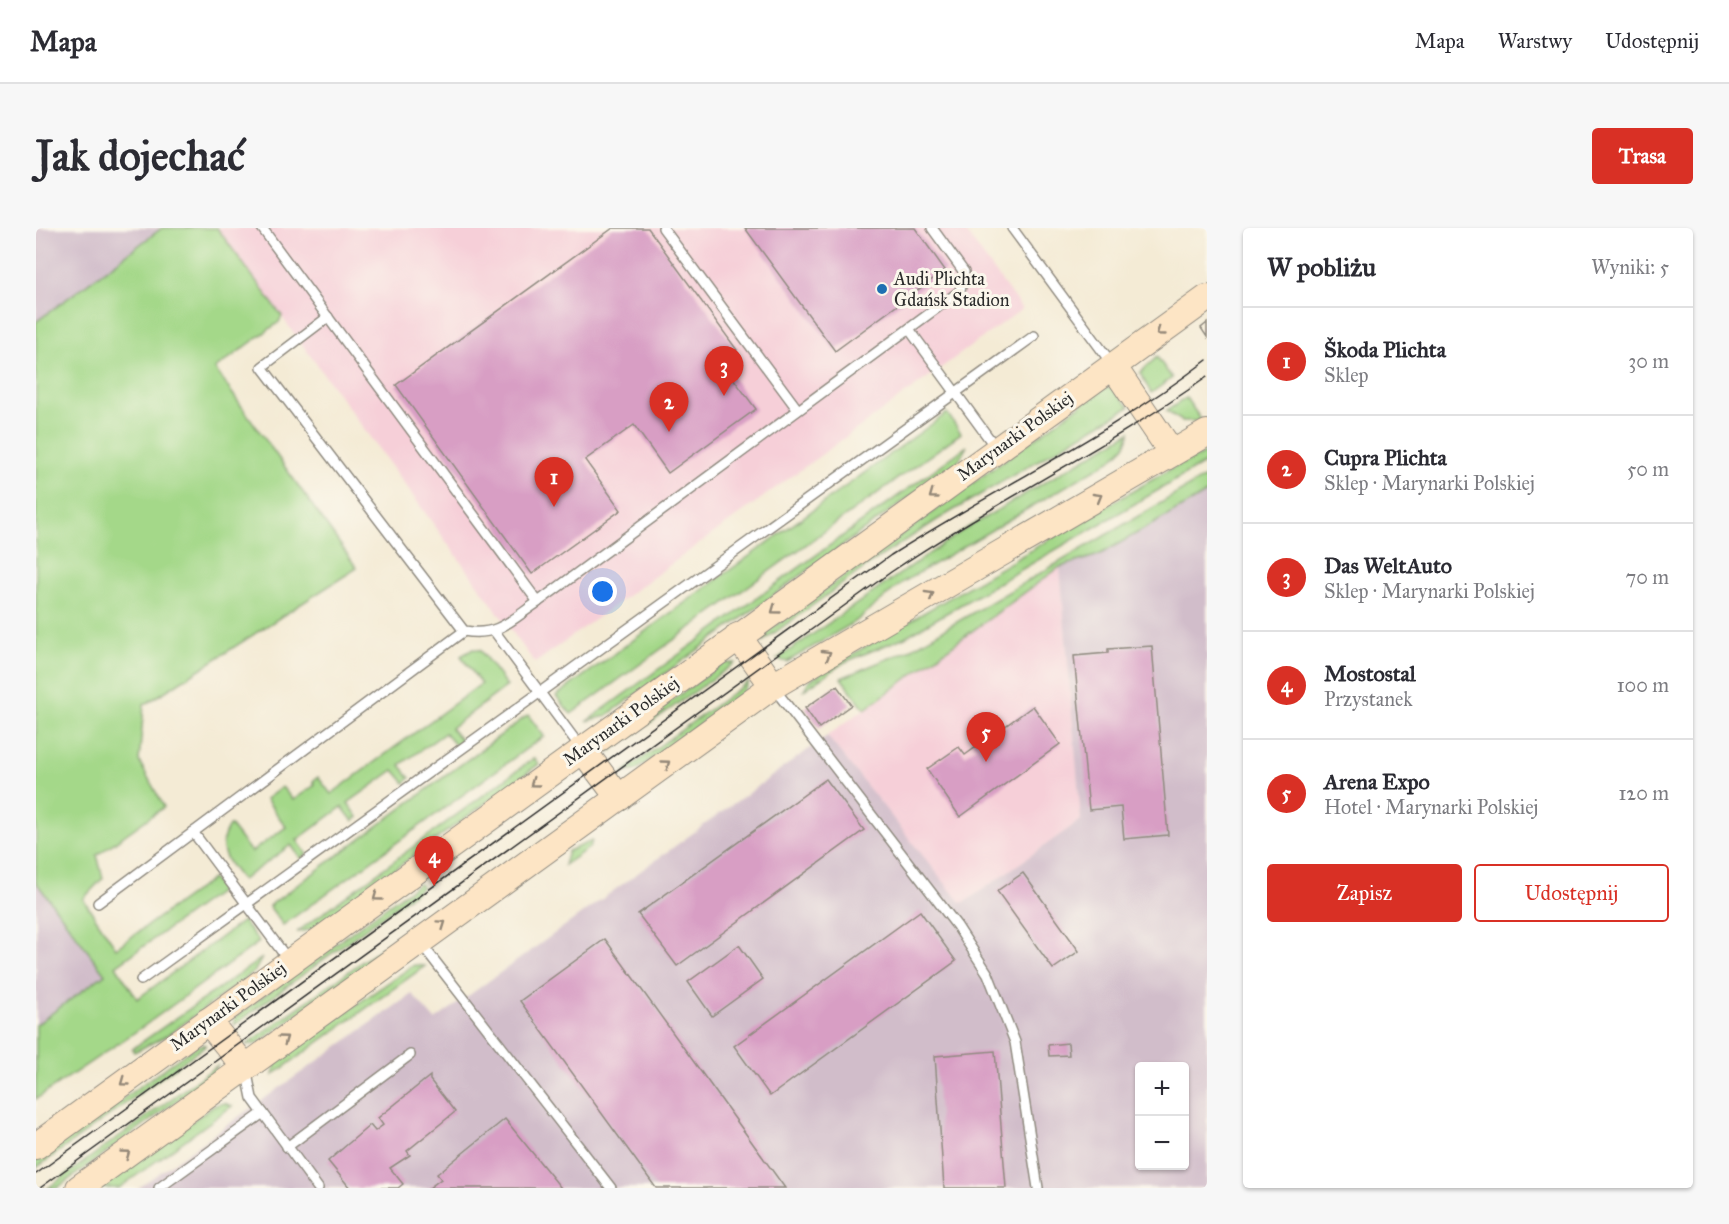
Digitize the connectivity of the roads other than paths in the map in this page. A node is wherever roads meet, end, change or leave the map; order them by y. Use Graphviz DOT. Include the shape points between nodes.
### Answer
graph roads {
  1 [pos="262,228"];
  2 [pos="663,228"];
  3 [pos="932,228"];
  4 [pos="1012,228"];
  5 [pos="1207,298"];
  6 [pos="327,317"];
  7 [pos="909,329"];
  8 [pos="1034,336"];
  9 [pos="1113,366"];
  10 [pos="956,392"];
  11 [pos="798,410"];
  12 [pos="1207,434"];
  13 [pos="997,449"];
  14 [pos="1172,453"];
  15 [pos="538,602"];
  16 [pos="464,631"];
  17 [pos="495,632"];
  18 [pos="738,636"];
  19 [pos="773,687"];
  20 [pos="540,692"];
  21 [pos="582,749"];
  22 [pos="619,798"];
  23 [pos="193,832"];
  24 [pos="98,903"];
  25 [pos="246,903"];
  26 [pos="419,940"];
  27 [pos="290,961"];
  28 [pos="141,980"];
  29 [pos="208,1021"];
  30 [pos="410,1055"];
  31 [pos="245,1067"];
  32 [pos="263,1113"];
  33 [pos="36,1146"];
  34 [pos="287,1147"];
  35 [pos="79,1188"];
  36 [pos="159,1188"];
  37 [pos="318,1188"];
  38 [pos="611,1188"];
  39 [pos="1038,1188"];
  1 -- 6 [label="lane"];
  2 -- 11 [label="lane"];
  3 -- 7 [label="lane" via="964,272 960,291"];
  4 -- 9 [label="lane"];
  5 -- 9 [label="main road, Marynarki Polskiej, one-way"];
  6 -- 15 [label="lane"];
  6 -- 16 [label="lane" via="262,367"];
  7 -- 10 [label="lane"];
  7 -- 11 [label="lane"];
  8 -- 10 [label="lane"];
  9 -- 13 [label="main road, Marynarki Polskiej"];
  9 -- 14 [label="main road"];
  10 -- 13 [label="lane"];
  10 -- 20 [label="lane"];
  11 -- 15 [label="lane"];
  12 -- 14 [label="main road"];
  13 -- 18 [label="main road, Marynarki Polskiej, one-way"];
  19 -- 14 [label="main road, one-way"];
  15 -- 17 [label="lane"];
  16 -- 17 [label="lane"];
  16 -- 23 [label="lane"];
  17 -- 20 [label="lane"];
  18 -- 19 [label="main road"];
  18 -- 21 [label="main road, Marynarki Polskiej"];
  22 -- 19 [label="main road, one-way"];
  19 -- 39 [label="lane" via="957,926 988,974 1015,1042"];
  20 -- 21 [label="lane"];
  20 -- 25 [label="lane"];
  21 -- 22 [label="main road"];
  21 -- 27 [label="main road, Marynarki Polskiej, one-way"];
  26 -- 22 [label="main road, one-way"];
  23 -- 24 [label="lane"];
  23 -- 25 [label="lane"];
  25 -- 27 [label="lane"];
  25 -- 28 [label="lane"];
  31 -- 26 [label="main road, one-way"];
  26 -- 38 [label="lane"];
  27 -- 29 [label="main road, Marynarki Polskiej"];
  29 -- 31 [label="main road"];
  29 -- 33 [label="main road, Marynarki Polskiej, one-way"];
  30 -- 34 [label="lane"];
  31 -- 32 [label="lane" via="252,1098"];
  35 -- 31 [label="main road, one-way"];
  32 -- 34 [label="lane"];
  32 -- 36 [label="lane"];
  34 -- 37 [label="lane"];
}
